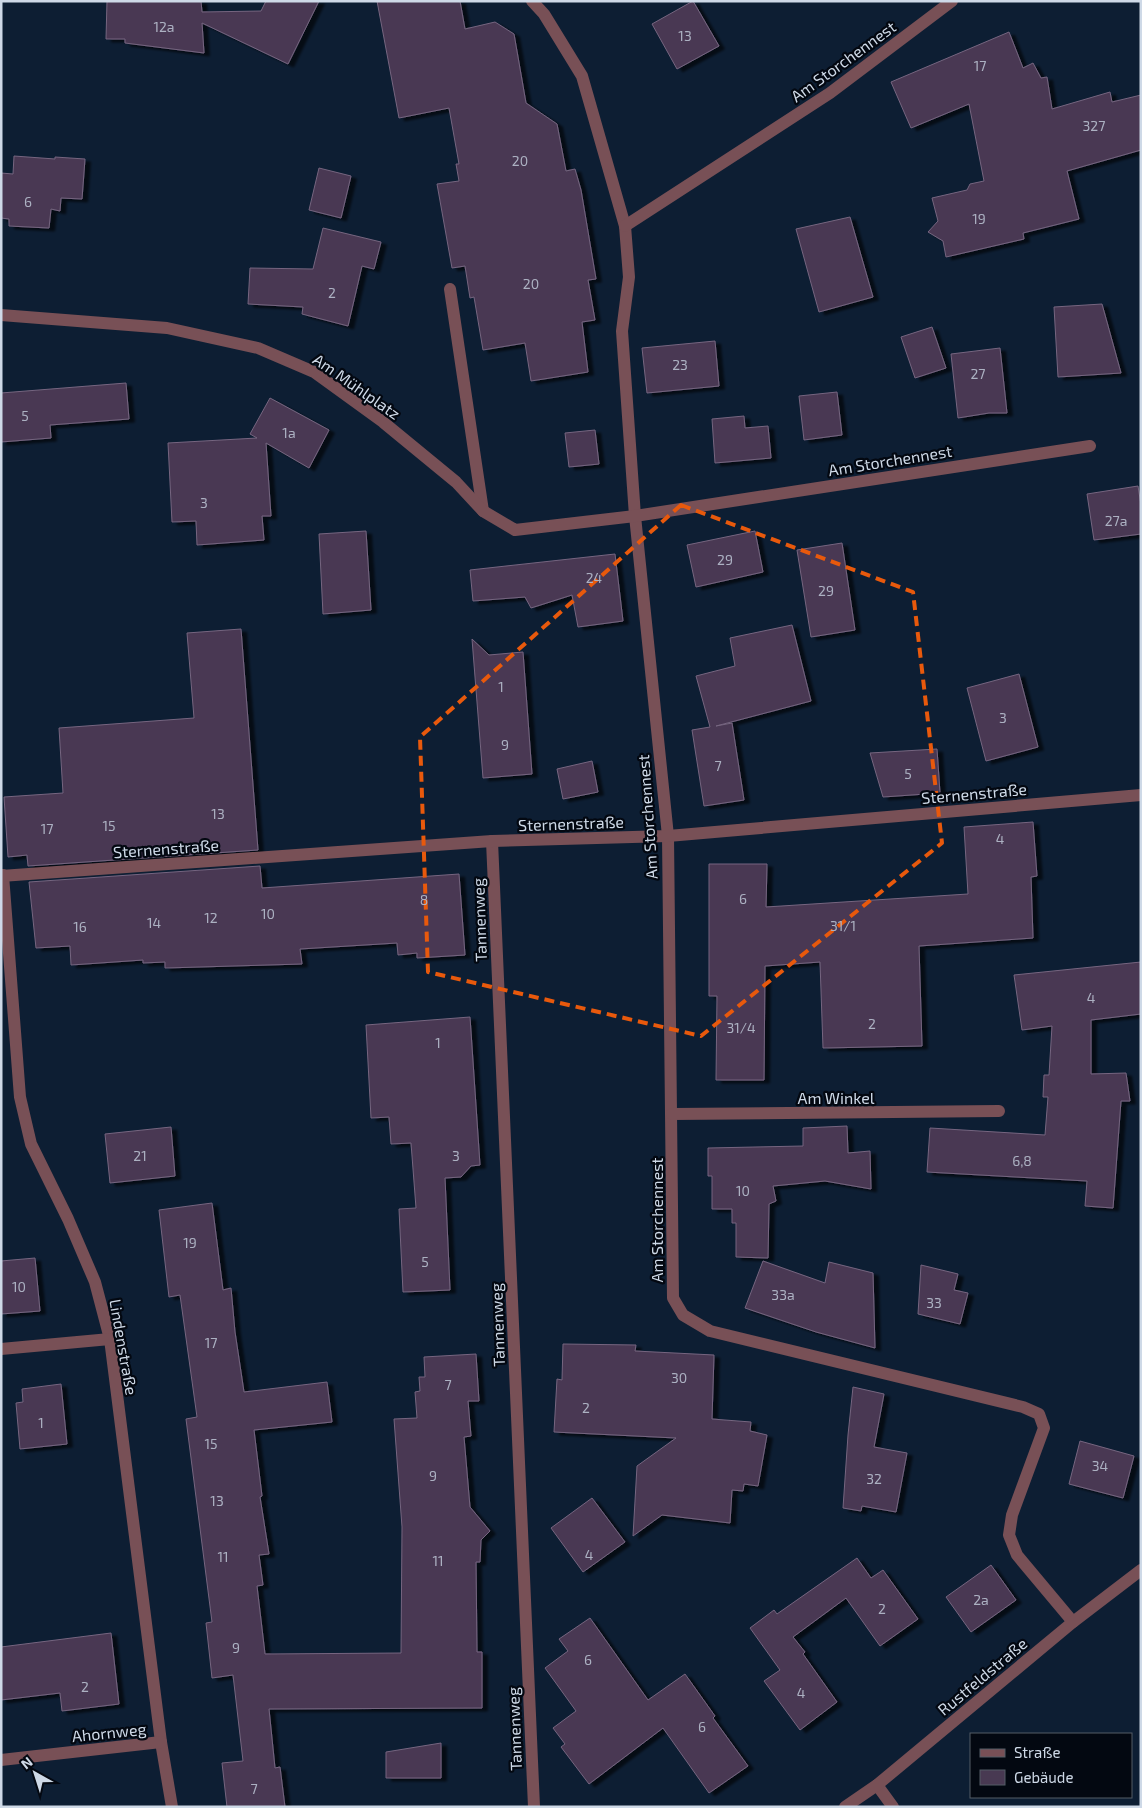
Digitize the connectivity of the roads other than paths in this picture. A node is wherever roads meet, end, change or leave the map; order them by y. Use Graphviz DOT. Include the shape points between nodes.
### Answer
graph roads {
  1 [pos="532,1"];
  2 [pos="952,1"];
  3 [pos="626,226"];
  4 [pos="450,289"];
  5 [pos="1,315"];
  6 [pos="1090,446"];
  7 [pos="483,511"];
  8 [pos="635,516"];
  9 [pos="1141,795"];
  10 [pos="668,836"];
  11 [pos="492,841"];
  12 [pos="2,875"];
  13 [pos="1000,1111"];
  14 [pos="672,1114"];
  15 [pos="110,1339"];
  16 [pos="1,1349"];
  17 [pos="1141,1570"];
  18 [pos="1073,1622"];
  19 [pos="161,1742"];
  20 [pos="1,1760"];
  21 [pos="877,1785"];
  22 [pos="172,1807"];
  23 [pos="534,1807"];
  24 [pos="845,1807"];
  25 [pos="892,1807"];
  1 -- 3 [label="street, Am Storchennest" via="544,14 582,76"];
  2 -- 3 [label="street, Am Storchennest" via="830,93"];
  3 -- 8 [label="street, Am Storchennest" via="629,277 622,332"];
  4 -- 7 [label="street"];
  5 -- 7 [label="street, Am Mühlplatz" via="167,328 258,348 314,372 383,422 456,482"];
  6 -- 8 [label="street, Am Storchennest"];
  7 -- 8 [label="street, Am Mühlplatz" via="515,530"];
  8 -- 10 [label="street, Am Storchennest"];
  9 -- 10 [label="street, Sternenstraße"];
  10 -- 11 [label="street, Sternenstraße"];
  10 -- 14 [label="street, Am Storchennest"];
  11 -- 12 [label="street, Sternenstraße"];
  11 -- 23 [label="street, Tannenweg"];
  12 -- 15 [label="street, Lindenstraße" via="20,1097 31,1144 95,1282"];
  13 -- 14 [label="street, Am Winkel"];
  14 -- 18 [label="street, Am Storchennest" via="673,1298 683,1315 710,1331 1023,1407 1039,1414 1044,1428 1012,1515 1009,1535 1016,1555"];
  15 -- 16 [label="street"];
  15 -- 19 [label="street, Lindenstraße"];
  17 -- 18 [label="street, Rustfeldstraße"];
  18 -- 21 [label="street, Rustfeldstraße"];
  19 -- 20 [label="street, Ahornweg"];
  19 -- 22 [label="street, Lindenstraße"];
  21 -- 24 [label="street, Rustfeldstraße"];
  21 -- 25 [label="street"];
}
